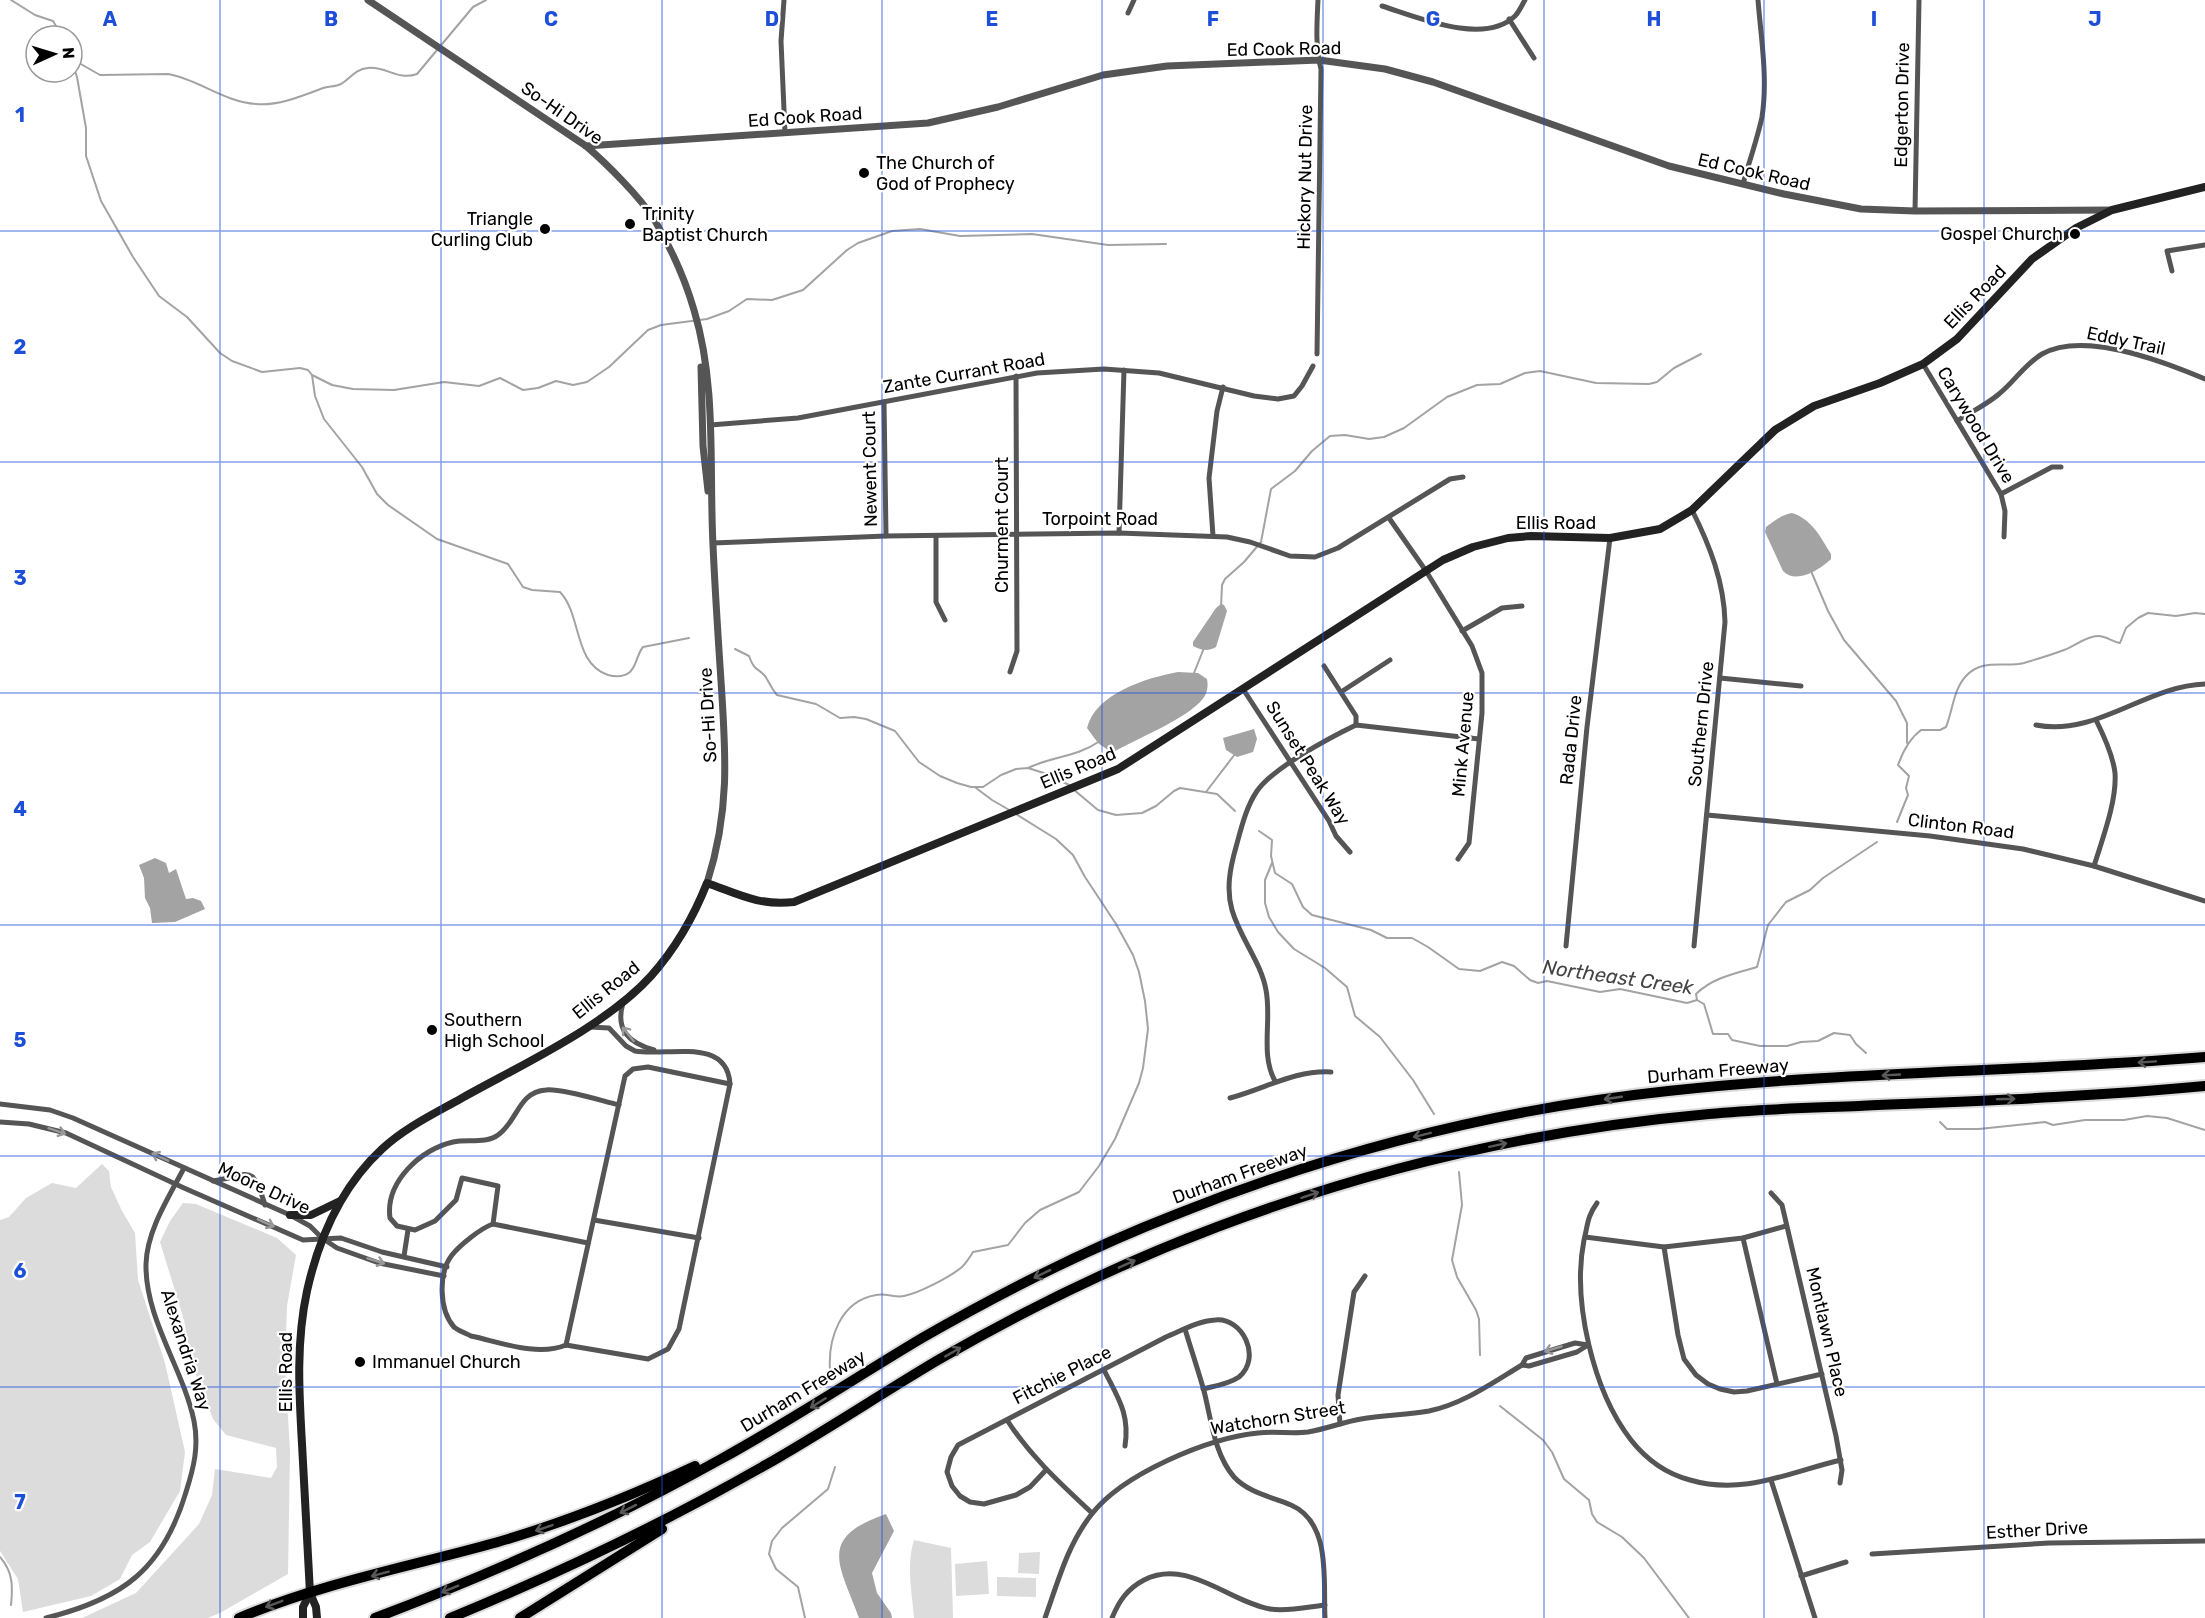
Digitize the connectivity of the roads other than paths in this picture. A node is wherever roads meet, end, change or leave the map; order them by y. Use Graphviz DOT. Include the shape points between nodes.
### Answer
graph roads {
  1 [pos="368,0"];
  2 [pos="784,0"];
  3 [pos="1134,0"];
  4 [pos="1318,0"];
  5 [pos="1524,0"];
  6 [pos="1758,0"];
  7 [pos="1919,0"];
  8 [pos="1382,6"];
  9 [pos="1128,13"];
  10 [pos="1509,19"];
  11 [pos="1534,58"];
  12 [pos="1319,60"];
  13 [pos="785,133"];
  14 [pos="586,146"];
  15 [pos="1743,184"];
  16 [pos="2205,187"];
  17 [pos="2112,210"];
  18 [pos="1915,211"];
  19 [pos="2205,244"];
  20 [pos="2172,271"];
  21 [pos="699,332"];
  22 [pos="1317,354"];
  23 [pos="1923,364"];
  24 [pos="1313,366"];
  25 [pos="1124,370"];
  26 [pos="1016,376"];
  27 [pos="2205,379"];
  28 [pos="1223,387"];
  29 [pos="884,402"];
  30 [pos="1957,421"];
  31 [pos="710,425"];
  32 [pos="2061,467"];
  33 [pos="1462,477"];
  34 [pos="2001,494"];
  35 [pos="1692,510"];
  36 [pos="1389,518"];
  37 [pos="1119,533"];
  38 [pos="1017,534"];
  39 [pos="886,536"];
  40 [pos="936,536"];
  41 [pos="1213,536"];
  42 [pos="2004,537"];
  43 [pos="1610,538"];
  44 [pos="713,543"];
  45 [pos="1426,571"];
  46 [pos="1522,606"];
  47 [pos="945,620"];
  48 [pos="1462,631"];
  49 [pos="1390,660"];
  50 [pos="1324,666"];
  51 [pos="1010,672"];
  52 [pos="1720,678"];
  53 [pos="2205,684"];
  54 [pos="1801,686"];
  55 [pos="1243,689"];
  56 [pos="1341,692"];
  57 [pos="2096,720"];
  58 [pos="1356,725"];
  59 [pos="2036,726"];
  60 [pos="1479,739"];
  61 [pos="1291,763"];
  62 [pos="1707,814"];
  63 [pos="1350,852"];
  64 [pos="1458,859"];
  65 [pos="2094,866"];
  66 [pos="706,883"];
  67 [pos="2205,901"];
  68 [pos="1566,946"];
  69 [pos="1694,946"];
  70 [pos="624,1000"];
  71 [pos="586,1028"];
  72 [pos="658,1051"];
  73 [pos="2205,1057"];
  74 [pos="1331,1072"];
  75 [pos="1275,1081"];
  76 [pos="730,1084"];
  77 [pos="2205,1086"];
  78 [pos="1230,1098"];
  79 [pos="0,1104"];
  80 [pos="619,1105"];
  81 [pos="0,1122"];
  82 [pos="184,1168"];
  83 [pos="213,1181"];
  84 [pos="176,1184"];
  85 [pos="1771,1193"];
  86 [pos="341,1200"];
  87 [pos="1598,1203"];
  88 [pos="265,1205"];
  89 [pos="290,1215"];
  90 [pos="594,1220"];
  91 [pos="493,1224"];
  92 [pos="1786,1227"];
  93 [pos="408,1230"];
  94 [pos="1585,1237"];
  95 [pos="322,1238"];
  96 [pos="699,1238"];
  97 [pos="1743,1238"];
  98 [pos="588,1243"];
  99 [pos="1664,1247"];
  100 [pos="404,1256"];
  101 [pos="447,1267"];
  102 [pos="444,1276"];
  103 [pos="1365,1276"];
  104 [pos="1185,1329"];
  105 [pos="566,1345"];
  106 [pos="1588,1345"];
  107 [pos="1522,1365"];
  108 [pos="1104,1371"];
  109 [pos="1821,1374"];
  110 [pos="1777,1384"];
  111 [pos="1203,1389"];
  112 [pos="789,1420"];
  113 [pos="1007,1420"];
  114 [pos="1340,1424"];
  115 [pos="1216,1440"];
  116 [pos="1125,1446"];
  117 [pos="1840,1460"];
  118 [pos="1046,1470"];
  119 [pos="1771,1480"];
  120 [pos="735,1482"];
  121 [pos="1840,1483"];
  122 [pos="1092,1513"];
  123 [pos="2205,1541"];
  124 [pos="1872,1554"];
  125 [pos="1846,1562"];
  126 [pos="1801,1576"];
  127 [pos="310,1593"];
  128 [pos="1325,1605"];
  129 [pos="46,1618"];
  130 [pos="239,1618"];
  131 [pos="303,1618"];
  132 [pos="317,1618"];
  133 [pos="375,1618"];
  134 [pos="450,1618"];
  135 [pos="520,1618"];
  136 [pos="1045,1618"];
  137 [pos="1112,1618"];
  138 [pos="1325,1618"];
  139 [pos="1815,1618"];
  1 -- 14 [label="street, So-Hi Drive"];
  2 -- 13 [label="street" via="781,41"];
  3 -- 9 [label="street"];
  4 -- 12 [label="street, Hickory Nut Drive"];
  5 -- 10 [label="street"];
  6 -- 15 [label="street" via="1764,100"];
  7 -- 18 [label="street, Edgerton Drive"];
  8 -- 10 [label="street" via="1476,31"];
  10 -- 11 [label="street"];
  12 -- 13 [label="street, Ed Cook Road" via="1146,68 1096,76 1017,102 939,121"];
  12 -- 15 [label="street, Ed Cook Road" via="1385,69 1433,82 1661,163"];
  12 -- 22 [label="street, Hickory Nut Drive"];
  13 -- 14 [label="street, Ed Cook Road"];
  14 -- 21 [label="street, So-Hi Drive" via="608,165 653,218 682,274"];
  15 -- 18 [label="street, Ed Cook Road" via="1843,207"];
  16 -- 17 [label="main road, Ellis Road"];
  17 -- 18 [label="street, Ed Cook Road"];
  17 -- 23 [label="main road, Ellis Road" via="2076,228 2032,259 1957,339"];
  19 -- 20 [label="street" via="2168,251"];
  21 -- 31 [label="street, So-Hi Drive"];
  21 -- 44 [label="street, So-Hi Drive" via="703,446"];
  23 -- 30 [label="street, Carywood Drive"];
  23 -- 35 [label="main road, Ellis Road" via="1814,406 1775,430"];
  24 -- 28 [label="street, Zante Currant Road" via="1294,396 1254,396"];
  25 -- 26 [label="street, Zante Currant Road"];
  25 -- 28 [label="street, Zante Currant Road"];
  25 -- 37 [label="street"];
  26 -- 29 [label="street, Zante Currant Road"];
  26 -- 38 [label="street, Churment Court"];
  27 -- 30 [label="street, Eddy Trail" via="2138,355 2086,346 2054,348 2029,364 1998,395"];
  28 -- 41 [label="street" via="1216,411 1209,478"];
  29 -- 31 [label="street, Zante Currant Road" via="778,421"];
  29 -- 39 [label="street, Newent Court"];
  30 -- 34 [label="street, Carywood Drive"];
  31 -- 44 [label="street, So-Hi Drive"];
  32 -- 34 [label="street" via="2052,466"];
  33 -- 36 [label="street, Torpoint Road" via="1450,479"];
  34 -- 42 [label="street, Carywood Drive"];
  35 -- 43 [label="main road, Ellis Road" via="1660,529"];
  35 -- 52 [label="street, Southern Drive" via="1722,587 1725,622"];
  36 -- 41 [label="street, Torpoint Road" via="1315,557 1290,556 1250,542"];
  36 -- 45 [label="street, Mink Avenue"];
  37 -- 38 [label="street, Torpoint Road"];
  37 -- 41 [label="street, Torpoint Road"];
  38 -- 40 [label="street, Torpoint Road"];
  38 -- 51 [label="street, Churment Court" via="1017,651"];
  39 -- 40 [label="street, Torpoint Road"];
  39 -- 44 [label="street, Torpoint Road"];
  40 -- 47 [label="street" via="936,602"];
  43 -- 45 [label="main road, Ellis Road" via="1508,538 1473,546"];
  43 -- 68 [label="street, Rada Drive"];
  44 -- 66 [label="street, So-Hi Drive" via="726,778 720,834"];
  45 -- 48 [label="street, Mink Avenue"];
  45 -- 55 [label="main road, Ellis Road"];
  46 -- 48 [label="street" via="1502,608"];
  48 -- 60 [label="street, Mink Avenue" via="1482,673"];
  49 -- 56 [label="street"];
  50 -- 56 [label="street"];
  52 -- 54 [label="street"];
  52 -- 62 [label="street, Southern Drive"];
  53 -- 57 [label="street" via="2165,691"];
  55 -- 61 [label="street, Sunset Peak Way"];
  55 -- 66 [label="main road, Ellis Road" via="1118,769 803,898 762,903"];
  56 -- 58 [label="street" via="1356,716"];
  57 -- 59 [label="street" via="2073,726"];
  57 -- 65 [label="street" via="2112,759 2115,783"];
  58 -- 60 [label="street"];
  58 -- 61 [label="street"];
  60 -- 64 [label="street, Mink Avenue" via="1469,843"];
  61 -- 63 [label="street, Sunset Peak Way" via="1335,836"];
  61 -- 75 [label="street" via="1264,783 1253,798 1229,881 1232,911 1266,990 1268,1053"];
  62 -- 65 [label="street, Clinton Road" via="1972,841"];
  62 -- 69 [label="street, Southern Drive"];
  65 -- 67 [label="street, Clinton Road"];
  66 -- 70 [label="main road, Ellis Road" via="681,935 651,975"];
  70 -- 71 [label="main road, Ellis Road"];
  72 -- 70 [label="street, one-way" via="636,1043 626,1034 620,1020"];
  71 -- 72 [label="street" via="609,1028 635,1051"];
  71 -- 86 [label="main road, Ellis Road" via="406,1130 369,1162"];
  72 -- 76 [label="street" via="708,1053 724,1065 730,1074"];
  73 -- 112 [label="highway, Durham Freeway, one-way" via="1668,1091 1550,1107 1396,1141 1245,1188 1080,1255 957,1318"];
  74 -- 75 [label="street"];
  75 -- 78 [label="street" via="1265,1088"];
  76 -- 80 [label="street" via="638,1067 625,1076"];
  76 -- 96 [label="street"];
  120 -- 77 [label="highway, one-way" via="953,1352 1074,1288 1217,1227 1375,1175 1517,1141 1671,1118 2108,1095"];
  82 -- 79 [label="street, Moore Drive, one-way" via="73,1118 50,1110"];
  80 -- 90 [label="street"];
  80 -- 93 [label="street" via="545,1090 522,1101 507,1128 494,1138 451,1142 429,1151 404,1175 393,1194 390,1218"];
  81 -- 84 [label="street, Moore Drive, one-way" via="57,1130"];
  82 -- 83 [label="street, Moore Drive"];
  82 -- 84 [label="street, Alexandria Way"];
  83 -- 88 [label="street, Moore Drive"];
  83 -- 88 [label="street" via="250,1174 257,1181"];
  84 -- 95 [label="street, Moore Drive, one-way" via="303,1240"];
  84 -- 129 [label="street, Alexandria Way" via="158,1219 146,1264 155,1313 194,1420 197,1450 193,1469 179,1514 153,1560 116,1593"];
  85 -- 92 [label="street, Montlawn Place" via="1782,1205"];
  86 -- 89 [label="main road" via="314,1214"];
  86 -- 95 [label="main road, Ellis Road"];
  87 -- 94 [label="street" via="1589,1215"];
  88 -- 89 [label="street, Moore Drive"];
  89 -- 95 [label="street, Moore Drive"];
  90 -- 96 [label="street"];
  90 -- 98 [label="street"];
  91 -- 93 [label="street" via="498,1186 462,1178 456,1200 435,1221"];
  91 -- 98 [label="street"];
  91 -- 101 [label="street" via="455,1252"];
  92 -- 97 [label="street"];
  92 -- 109 [label="street, Montlawn Place"];
  93 -- 100 [label="street"];
  94 -- 99 [label="street"];
  94 -- 106 [label="street" via="1581,1263"];
  95 -- 100 [label="street" via="341,1238"];
  95 -- 102 [label="street, one-way" via="337,1248 379,1263"];
  95 -- 127 [label="main road, Ellis Road" via="304,1306 298,1358"];
  96 -- 105 [label="street" via="679,1329 668,1349 648,1359"];
  97 -- 99 [label="street"];
  97 -- 110 [label="street"];
  98 -- 105 [label="street"];
  99 -- 110 [label="street" via="1678,1335 1684,1359 1696,1375 1708,1384 1734,1392"];
  100 -- 101 [label="street"];
  101 -- 102 [label="street"];
  102 -- 105 [label="street" via="447,1311 452,1325 463,1333 541,1350"];
  103 -- 114 [label="street" via="1354,1292 1338,1395"];
  104 -- 108 [label="street, Fitchie Place"];
  104 -- 111 [label="street"];
  104 -- 111 [label="street, Fitchie Place" via="1215,1320 1226,1321 1234,1324 1247,1340 1249,1358 1240,1376"];
  106 -- 107 [label="street, Watchorn Street" via="1577,1352"];
  106 -- 107 [label="street, Watchorn Street, one-way" via="1558,1347 1527,1358"];
  106 -- 119 [label="street" via="1623,1427 1651,1460 1675,1475 1704,1484 1734,1487"];
  107 -- 114 [label="street, Watchorn Street" via="1452,1404"];
  108 -- 113 [label="street, Fitchie Place"];
  108 -- 116 [label="street" via="1126,1416"];
  109 -- 110 [label="street"];
  109 -- 117 [label="street, Montlawn Place"];
  111 -- 115 [label="street"];
  112 -- 127 [label="highway, one-way" via="678,1474 568,1520"];
  112 -- 133 [label="highway, Durham Freeway, one-way" via="593,1526"];
  113 -- 118 [label="street"];
  113 -- 118 [label="street, Fitchie Place" via="958,1445 948,1472 952,1486 970,1502 984,1503 1016,1495"];
  114 -- 115 [label="street, Watchorn Street" via="1308,1432 1260,1432"];
  115 -- 122 [label="street, Watchorn Street" via="1120,1487"];
  115 -- 128 [label="street" via="1234,1477 1257,1492 1294,1506 1316,1528"];
  117 -- 119 [label="street"];
  117 -- 121 [label="street, Montlawn Place"];
  118 -- 122 [label="street"];
  119 -- 126 [label="street"];
  120 -- 134 [label="highway" via="596,1554"];
  120 -- 135 [label="highway"];
  122 -- 136 [label="street, Watchorn Street" via="1067,1555"];
  123 -- 124 [label="street, Esther Drive" via="2060,1543"];
  125 -- 126 [label="street"];
  126 -- 139 [label="street"];
  127 -- 130 [label="highway, one-way"];
  127 -- 131 [label="main road, Ellis Road"];
  127 -- 132 [label="main road, Ellis Road"];
  128 -- 137 [label="street" via="1270,1609 1185,1575 1166,1573 1133,1586"];
  128 -- 138 [label="street"];
}
